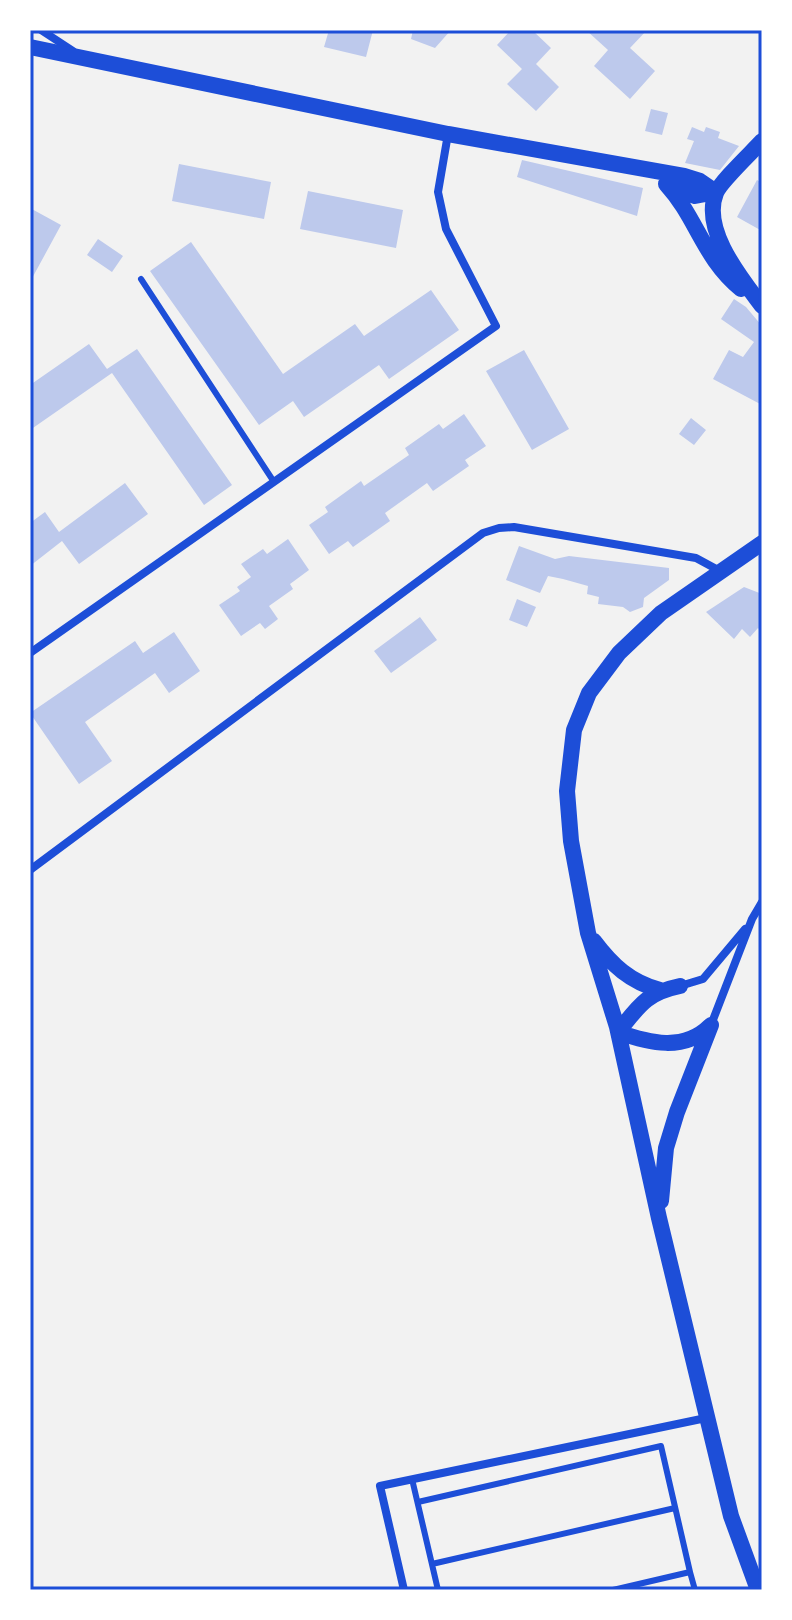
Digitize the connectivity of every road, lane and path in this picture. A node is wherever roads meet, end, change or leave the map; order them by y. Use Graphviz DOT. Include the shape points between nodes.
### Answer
graph roads {
  1 [pos="41,30"];
  2 [pos="30,47"];
  3 [pos="57,53"];
  4 [pos="30,56"];
  5 [pos="87,60"];
  6 [pos="448,134"];
  7 [pos="762,141"];
  8 [pos="644,171"];
  9 [pos="666,184"];
  10 [pos="716,192"];
  11 [pos="141,279"];
  12 [pos="762,305"];
  13 [pos="274,482"];
  14 [pos="762,543"];
  15 [pos="720,572"];
  16 [pos="30,653"];
  17 [pos="30,870"];
  18 [pos="762,902"];
  19 [pos="752,919"];
  20 [pos="588,933"];
  21 [pos="680,986"];
  22 [pos="660,990"];
  23 [pos="711,1025"];
  24 [pos="618,1032"];
  25 [pos="659,1218"];
  26 [pos="706,1418"];
  27 [pos="412,1479"];
  28 [pos="418,1502"];
  29 [pos="675,1508"];
  30 [pos="731,1516"];
  31 [pos="432,1564"];
  32 [pos="690,1572"];
  33 [pos="404,1590"];
  34 [pos="438,1590"];
  35 [pos="613,1590"];
  36 [pos="695,1590"];
  37 [pos="744,1590"];
  38 [pos="758,1590"];
  1 -- 5 [label="street"];
  2 -- 3 [label="main road"];
  3 -- 4 [label="street"];
  3 -- 5 [label="main road"];
  5 -- 6 [label="main road"];
  6 -- 8 [label="main road"];
  6 -- 13 [label="street" via="438,192 446,229 496,326"];
  7 -- 10 [label="main road"];
  8 -- 9 [label="main road"];
  8 -- 10 [label="main road" via="692,179"];
  9 -- 10 [label="main road" via="695,196"];
  9 -- 12 [label="main road" via="716,265"];
  10 -- 12 [label="main road" via="719,240"];
  11 -- 13 [label="lane"];
  13 -- 16 [label="street"];
  14 -- 15 [label="main road"];
  15 -- 17 [label="street" via="696,558 514,527 483,533"];
  15 -- 20 [label="main road" via="661,613 619,653 589,693 574,730 568,803"];
  18 -- 19 [label="street"];
  19 -- 21 [label="street" via="703,979"];
  19 -- 23 [label="street"];
  20 -- 22 [label="main road" via="625,975"];
  20 -- 24 [label="main road"];
  21 -- 22 [label="main road"];
  22 -- 24 [label="main road" via="643,1000"];
  23 -- 24 [label="main road" via="700,1036 677,1044"];
  23 -- 25 [label="main road" via="666,1148"];
  24 -- 25 [label="main road"];
  25 -- 26 [label="main road"];
  26 -- 27 [label="street"];
  26 -- 30 [label="main road"];
  27 -- 28 [label="lane"];
  27 -- 33 [label="street" via="380,1486"];
  28 -- 29 [label="lane" via="661,1446"];
  28 -- 31 [label="lane"];
  29 -- 31 [label="lane"];
  29 -- 32 [label="lane"];
  30 -- 37 [label="main road"];
  30 -- 38 [label="main road"];
  31 -- 34 [label="lane"];
  32 -- 35 [label="lane"];
  32 -- 36 [label="lane"];
}
